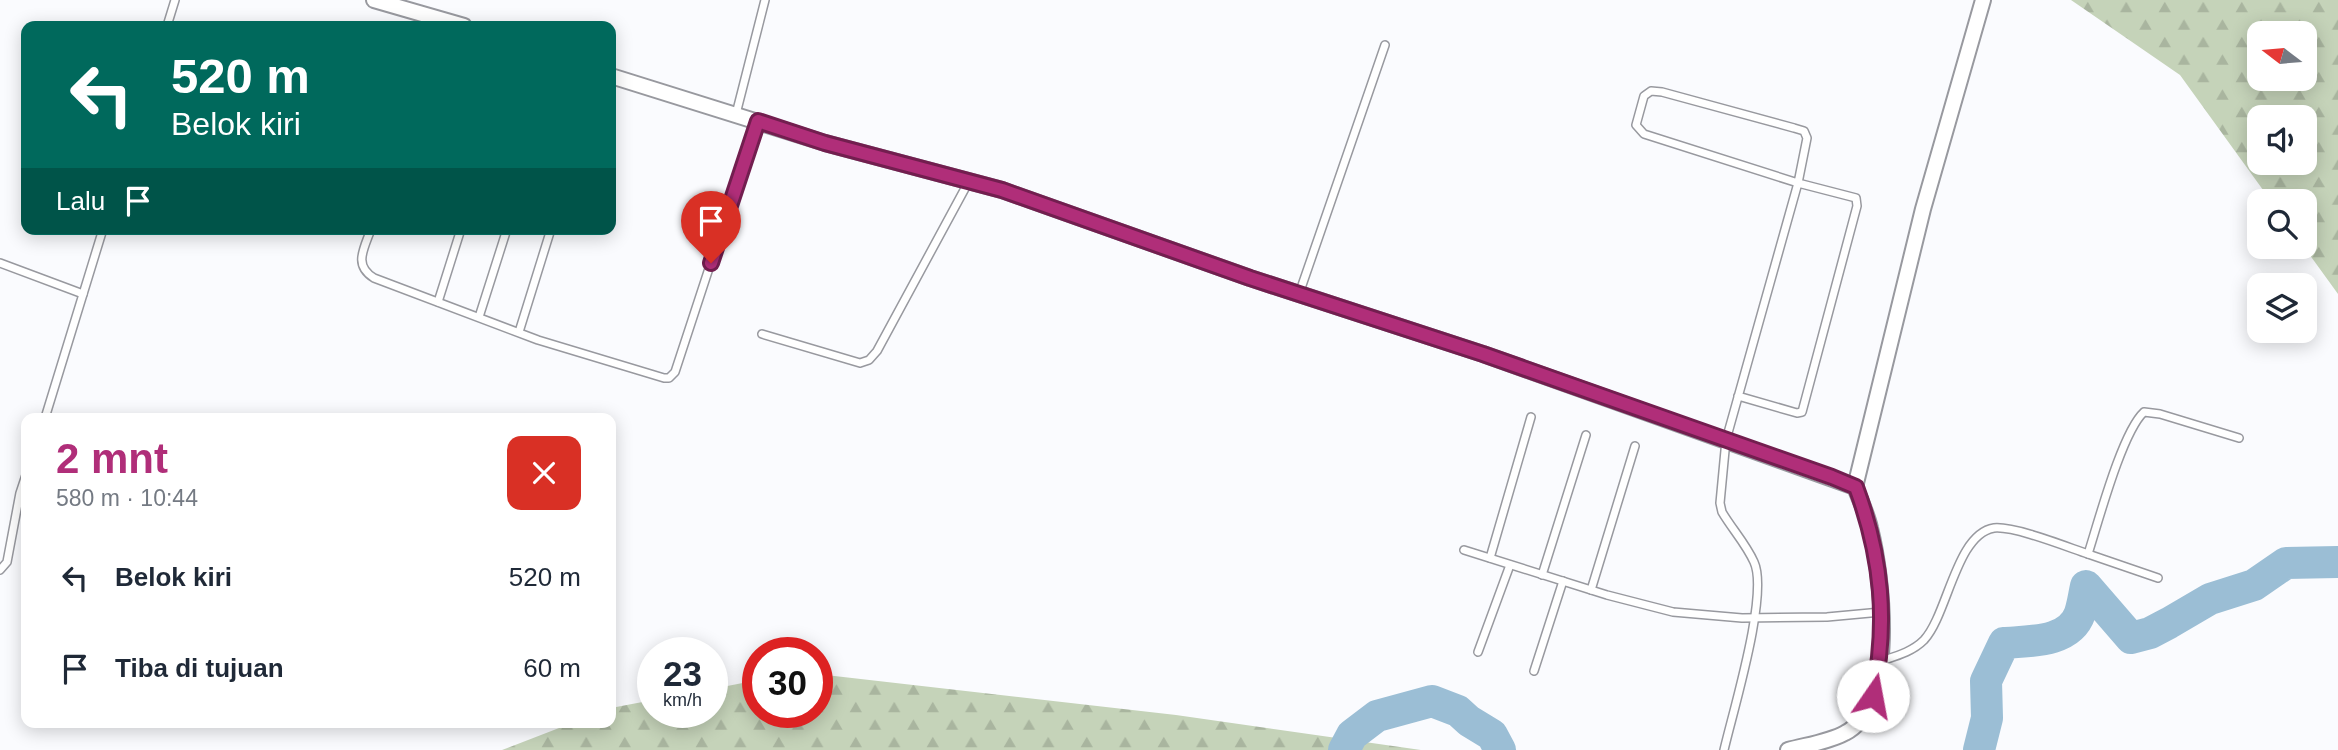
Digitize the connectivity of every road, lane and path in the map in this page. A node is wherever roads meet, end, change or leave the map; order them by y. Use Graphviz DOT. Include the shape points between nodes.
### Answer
graph roads {
  1 [pos="175,0"];
  2 [pos="374,0"];
  3 [pos="765,0"];
  4 [pos="1983,0"];
  5 [pos="169,21"];
  6 [pos="433,21"];
  7 [pos="1385,45"];
  8 [pos="616,78"];
  9 [pos="736,114"];
  10 [pos="758,121"];
  11 [pos="969,181"];
  12 [pos="1798,183"];
  13 [pos="101,235"];
  14 [pos="369,235"];
  15 [pos="459,235"];
  16 [pos="505,235"];
  17 [pos="549,235"];
  18 [pos="0,263"];
  19 [pos="1299,294"];
  20 [pos="83,295"];
  21 [pos="438,302"];
  22 [pos="479,317"];
  23 [pos="519,332"];
  24 [pos="762,334"];
  25 [pos="1738,396"];
  26 [pos="47,413"];
  27 [pos="1531,417"];
  28 [pos="1586,435"];
  29 [pos="2239,438"];
  30 [pos="1726,440"];
  31 [pos="1635,446"];
  32 [pos="1856,487"];
  33 [pos="21,490"];
  34 [pos="1464,550"];
  35 [pos="2088,554"];
  36 [pos="1490,558"];
  37 [pos="1510,565"];
  38 [pos="0,570"];
  39 [pos="1542,575"];
  40 [pos="2158,578"];
  41 [pos="1563,581"];
  42 [pos="1591,590"];
  43 [pos="1881,612"];
  44 [pos="1755,618"];
  45 [pos="1478,652"];
  46 [pos="1880,662"];
  47 [pos="1535,671"];
  48 [pos="1724,750"];
  49 [pos="1788,750"];
  1 -- 5 [label="lane"];
  2 -- 6 [label="street"];
  3 -- 9 [label="lane"];
  4 -- 32 [label="street" via="1923,209"];
  7 -- 19 [label="lane"];
  8 -- 9 [label="street"];
  9 -- 10 [label="street"];
  10 -- 11 [label="street"];
  10 -- 23 [label="lane" via="675,372 669,378"];
  11 -- 19 [label="street"];
  11 -- 24 [label="lane" via="869,360 860,363"];
  12 -- 12 [label="lane" via="1807,138 1804,131 1662,92 1644,96 1636,125 1644,134"];
  12 -- 25 [label="lane"];
  12 -- 25 [label="lane" via="1852,196 1857,206 1805,403 1797,413"];
  13 -- 20 [label="lane"];
  14 -- 21 [label="lane" via="361,264 365,272"];
  15 -- 21 [label="lane"];
  16 -- 22 [label="lane"];
  17 -- 23 [label="lane"];
  18 -- 20 [label="lane"];
  19 -- 30 [label="street"];
  20 -- 26 [label="lane"];
  21 -- 22 [label="lane"];
  22 -- 23 [label="lane"];
  25 -- 30 [label="lane"];
  27 -- 36 [label="lane"];
  28 -- 39 [label="lane"];
  29 -- 35 [label="lane" via="2144,412 2125,444"];
  30 -- 32 [label="street"];
  30 -- 44 [label="lane" via="1720,503 1726,520 1755,562 1759,580"];
  31 -- 42 [label="lane"];
  32 -- 43 [label="street" via="1870,526"];
  33 -- 38 [label="lane" via="7,562"];
  34 -- 36 [label="lane"];
  35 -- 40 [label="lane"];
  35 -- 46 [label="lane" via="2019,532 1984,531 1964,556 1926,638 1911,650"];
  36 -- 37 [label="lane"];
  37 -- 39 [label="lane"];
  37 -- 45 [label="lane"];
  39 -- 41 [label="lane"];
  41 -- 42 [label="lane"];
  41 -- 47 [label="lane"];
  42 -- 44 [label="lane" via="1673,612"];
  43 -- 44 [label="lane"];
  43 -- 46 [label="street"];
  44 -- 48 [label="lane"];
  46 -- 49 [label="street" via="1873,696 1858,723 1846,733"];
}
